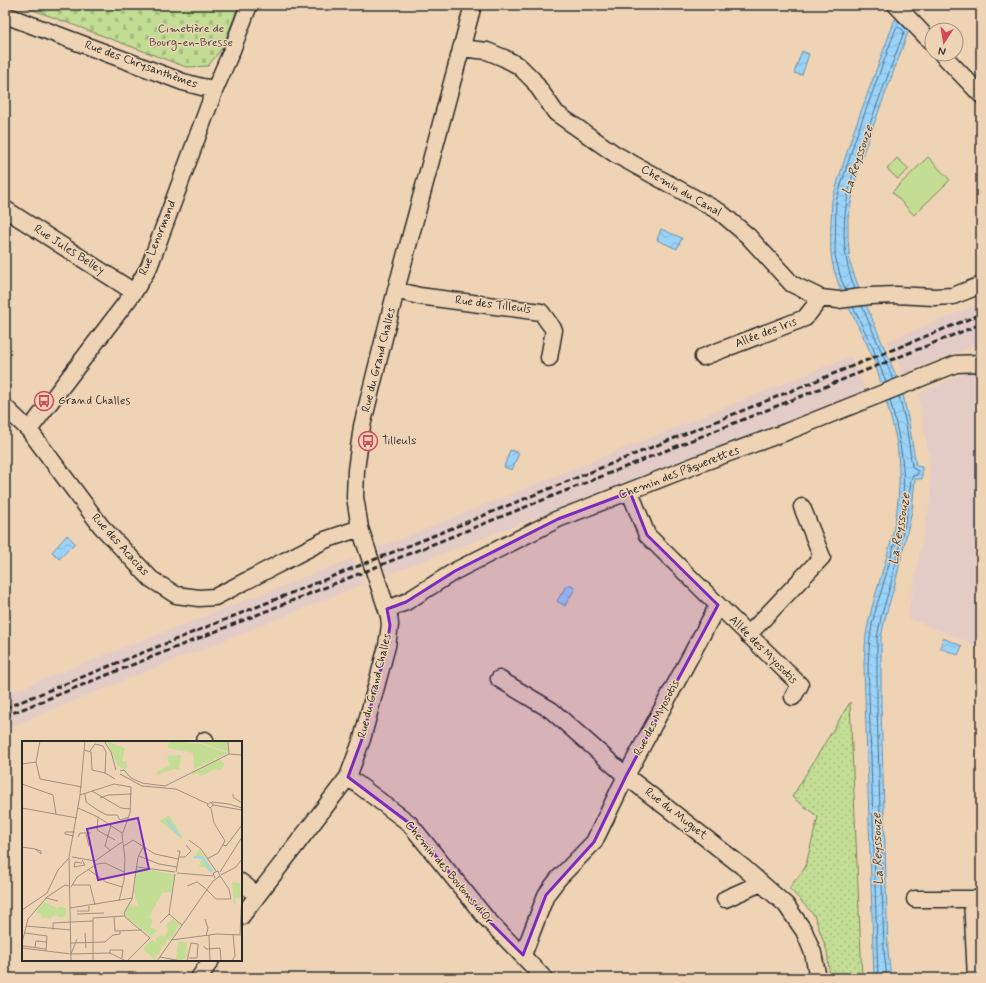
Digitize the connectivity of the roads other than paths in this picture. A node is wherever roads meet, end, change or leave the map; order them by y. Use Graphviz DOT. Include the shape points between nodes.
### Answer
graph roads {
  1 [pos="249,5"];
  2 [pos="473,5"];
  3 [pos="896,5"];
  4 [pos="5,15"];
  5 [pos="924,35"];
  6 [pos="461,48"];
  7 [pos="950,62"];
  8 [pos="215,89"];
  9 [pos="981,95"];
  10 [pos="5,209"];
  11 [pos="981,285"];
  12 [pos="396,290"];
  13 [pos="134,292"];
  14 [pos="821,298"];
  15 [pos="703,357"];
  16 [pos="549,358"];
  17 [pos="981,363"];
  18 [pos="5,407"];
  19 [pos="29,430"];
  20 [pos="630,492"];
  21 [pos="802,507"];
  22 [pos="360,528"];
  23 [pos="718,605"];
  24 [pos="387,609"];
  25 [pos="748,635"];
  26 [pos="499,679"];
  27 [pos="793,697"];
  28 [pos="626,776"];
  29 [pos="348,777"];
  30 [pos="242,883"];
  31 [pos="761,883"];
  32 [pos="257,895"];
  33 [pos="725,899"];
  34 [pos="915,899"];
  35 [pos="977,899"];
  36 [pos="242,916"];
  37 [pos="523,956"];
  38 [pos="210,961"];
  39 [pos="199,978"];
  40 [pos="544,978"];
  41 [pos="816,978"];
  42 [pos="976,978"];
  1 -- 8 [label="street, Rue des Chrysanthèmes"];
  2 -- 6 [label="street, Rue du Grand Challes"];
  3 -- 5 [label="street"];
  4 -- 8 [label="street, Rue des Chrysanthèmes" via="183,82"];
  6 -- 12 [label="street, Rue du Grand Challes"];
  6 -- 14 [label="street, Chemin du Canal" via="487,51 518,66 533,80 556,113 615,154 720,212 748,236 792,284"];
  7 -- 9 [label="street"];
  8 -- 13 [label="street, Rue Lenormand" via="149,267"];
  10 -- 13 [label="street, Rue Jules Belley"];
  11 -- 14 [label="street, Chemin du Canal" via="953,296 870,296 838,300"];
  12 -- 16 [label="street, Rue des Tilleuls" via="419,296 541,312 554,330"];
  12 -- 22 [label="street, Rue du Grand Challes" via="362,426 354,497"];
  13 -- 19 [label="street, Rue Lenormand"];
  14 -- 15 [label="street, Allée des Iris" via="805,318"];
  17 -- 20 [label="street, Chemin des Pâquerettes" via="956,364"];
  18 -- 19 [label="street, Rue des Acacias"];
  19 -- 22 [label="street, Rue des Acacias" via="101,526 151,580 176,595 215,597 325,540"];
  20 -- 23 [label="street" via="647,535"];
  20 -- 24 [label="street, Chemin des Pâquerettes" via="558,519 455,570 406,602"];
  21 -- 25 [label="street" via="822,557"];
  22 -- 24 [label="street, Rue du Grand Challes"];
  23 -- 25 [label="street, Allée des Myosotis"];
  23 -- 28 [label="street, Rue des Myosotis"];
  24 -- 29 [label="street, Rue du Grand Challes" via="390,625 387,646 362,739"];
  25 -- 27 [label="street, Allée des Myosotis" via="800,685"];
  26 -- 28 [label="street, Rue du Muguet" via="551,710"];
  28 -- 31 [label="street, Rue du Muguet"];
  28 -- 37 [label="street, Rue des Myosotis" via="594,842 546,895"];
  29 -- 32 [label="street, Rue du Grand Challes"];
  29 -- 37 [label="street, Chemin des Boutons d'Or" via="409,823 486,918"];
  30 -- 32 [label="street"];
  31 -- 33 [label="street"];
  31 -- 41 [label="street, Rue du Muguet" via="786,905 804,931 813,953"];
  32 -- 36 [label="street, Rue du Grand Challes"];
  34 -- 35 [label="street"];
  35 -- 42 [label="street"];
  37 -- 40 [label="street, Chemin des Boutons d'Or"];
  38 -- 39 [label="street"];
}
